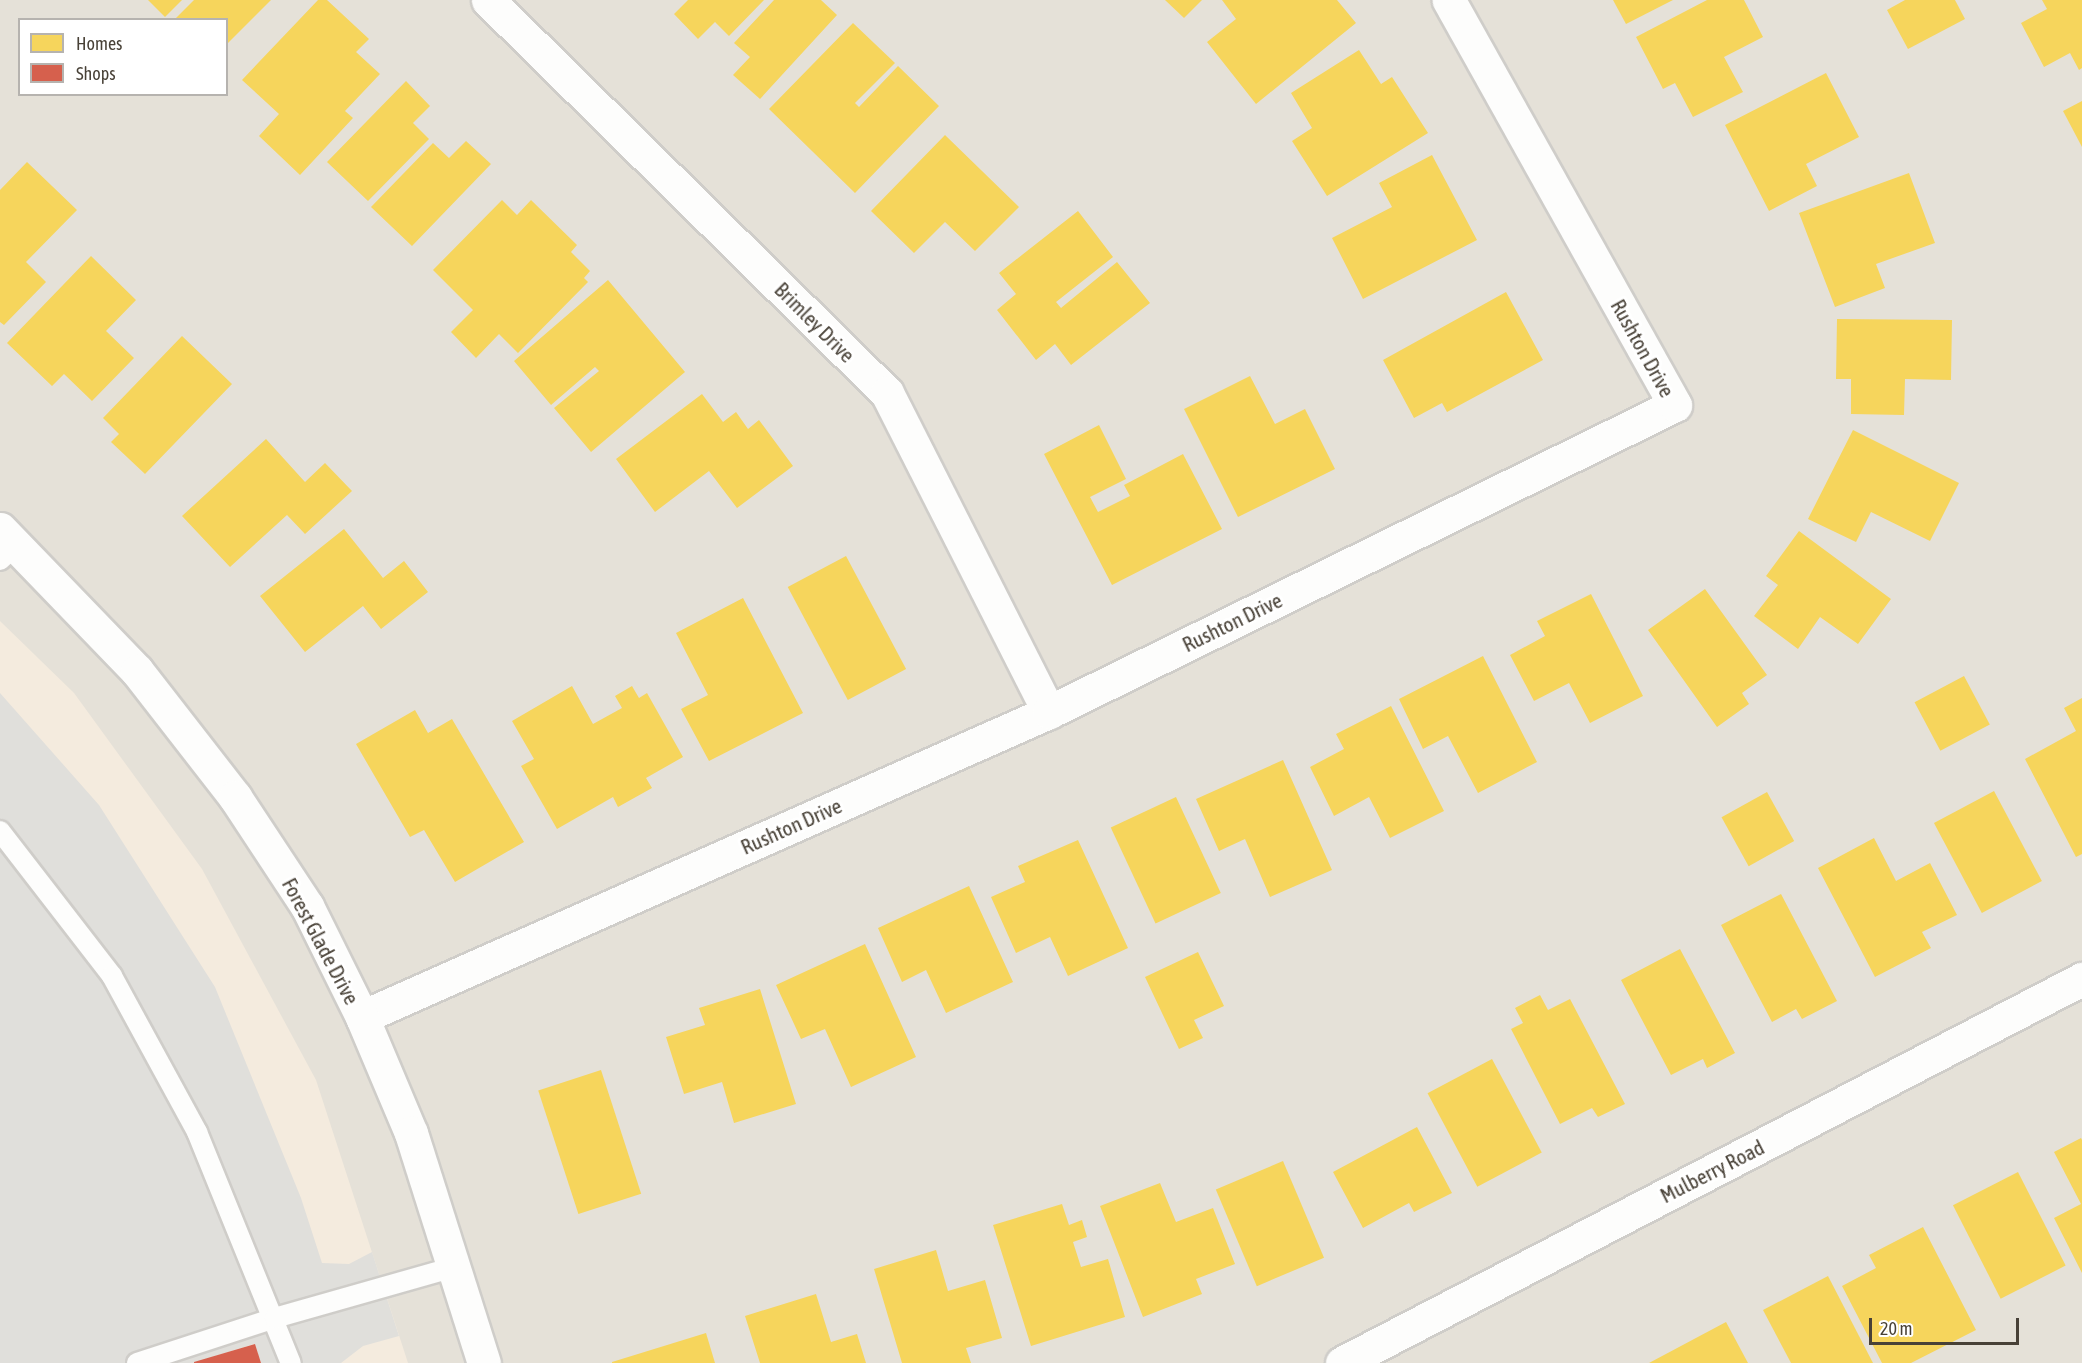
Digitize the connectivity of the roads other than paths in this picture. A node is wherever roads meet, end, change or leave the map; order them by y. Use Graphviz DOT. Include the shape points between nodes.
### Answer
graph roads {
  1 [pos="488,0"];
  2 [pos="1449,0"];
  3 [pos="5,545"];
  4 [pos="1049,712"];
  5 [pos="0,831"];
  6 [pos="2082,979"];
  7 [pos="362,1017"];
  8 [pos="454,1267"];
  9 [pos="274,1318"];
  10 [pos="137,1363"];
  11 [pos="291,1363"];
  12 [pos="484,1363"];
  13 [pos="1342,1363"];
  1 -- 4 [label="street, Brimley Drive" via="887,393"];
  2 -- 4 [label="street, Rushton Drive" via="1675,405"];
  3 -- 7 [label="street, Forest Glade Drive" via="137,671 235,797 307,906"];
  4 -- 7 [label="street, Rushton Drive"];
  5 -- 9 [label="lane" via="112,976 197,1132"];
  6 -- 13 [label="street, Mulberry Road"];
  7 -- 8 [label="street, Forest Glade Drive" via="411,1133"];
  8 -- 9 [label="lane"];
  8 -- 12 [label="street, Forest Glade Drive"];
  9 -- 10 [label="lane"];
  9 -- 11 [label="lane"];
}
